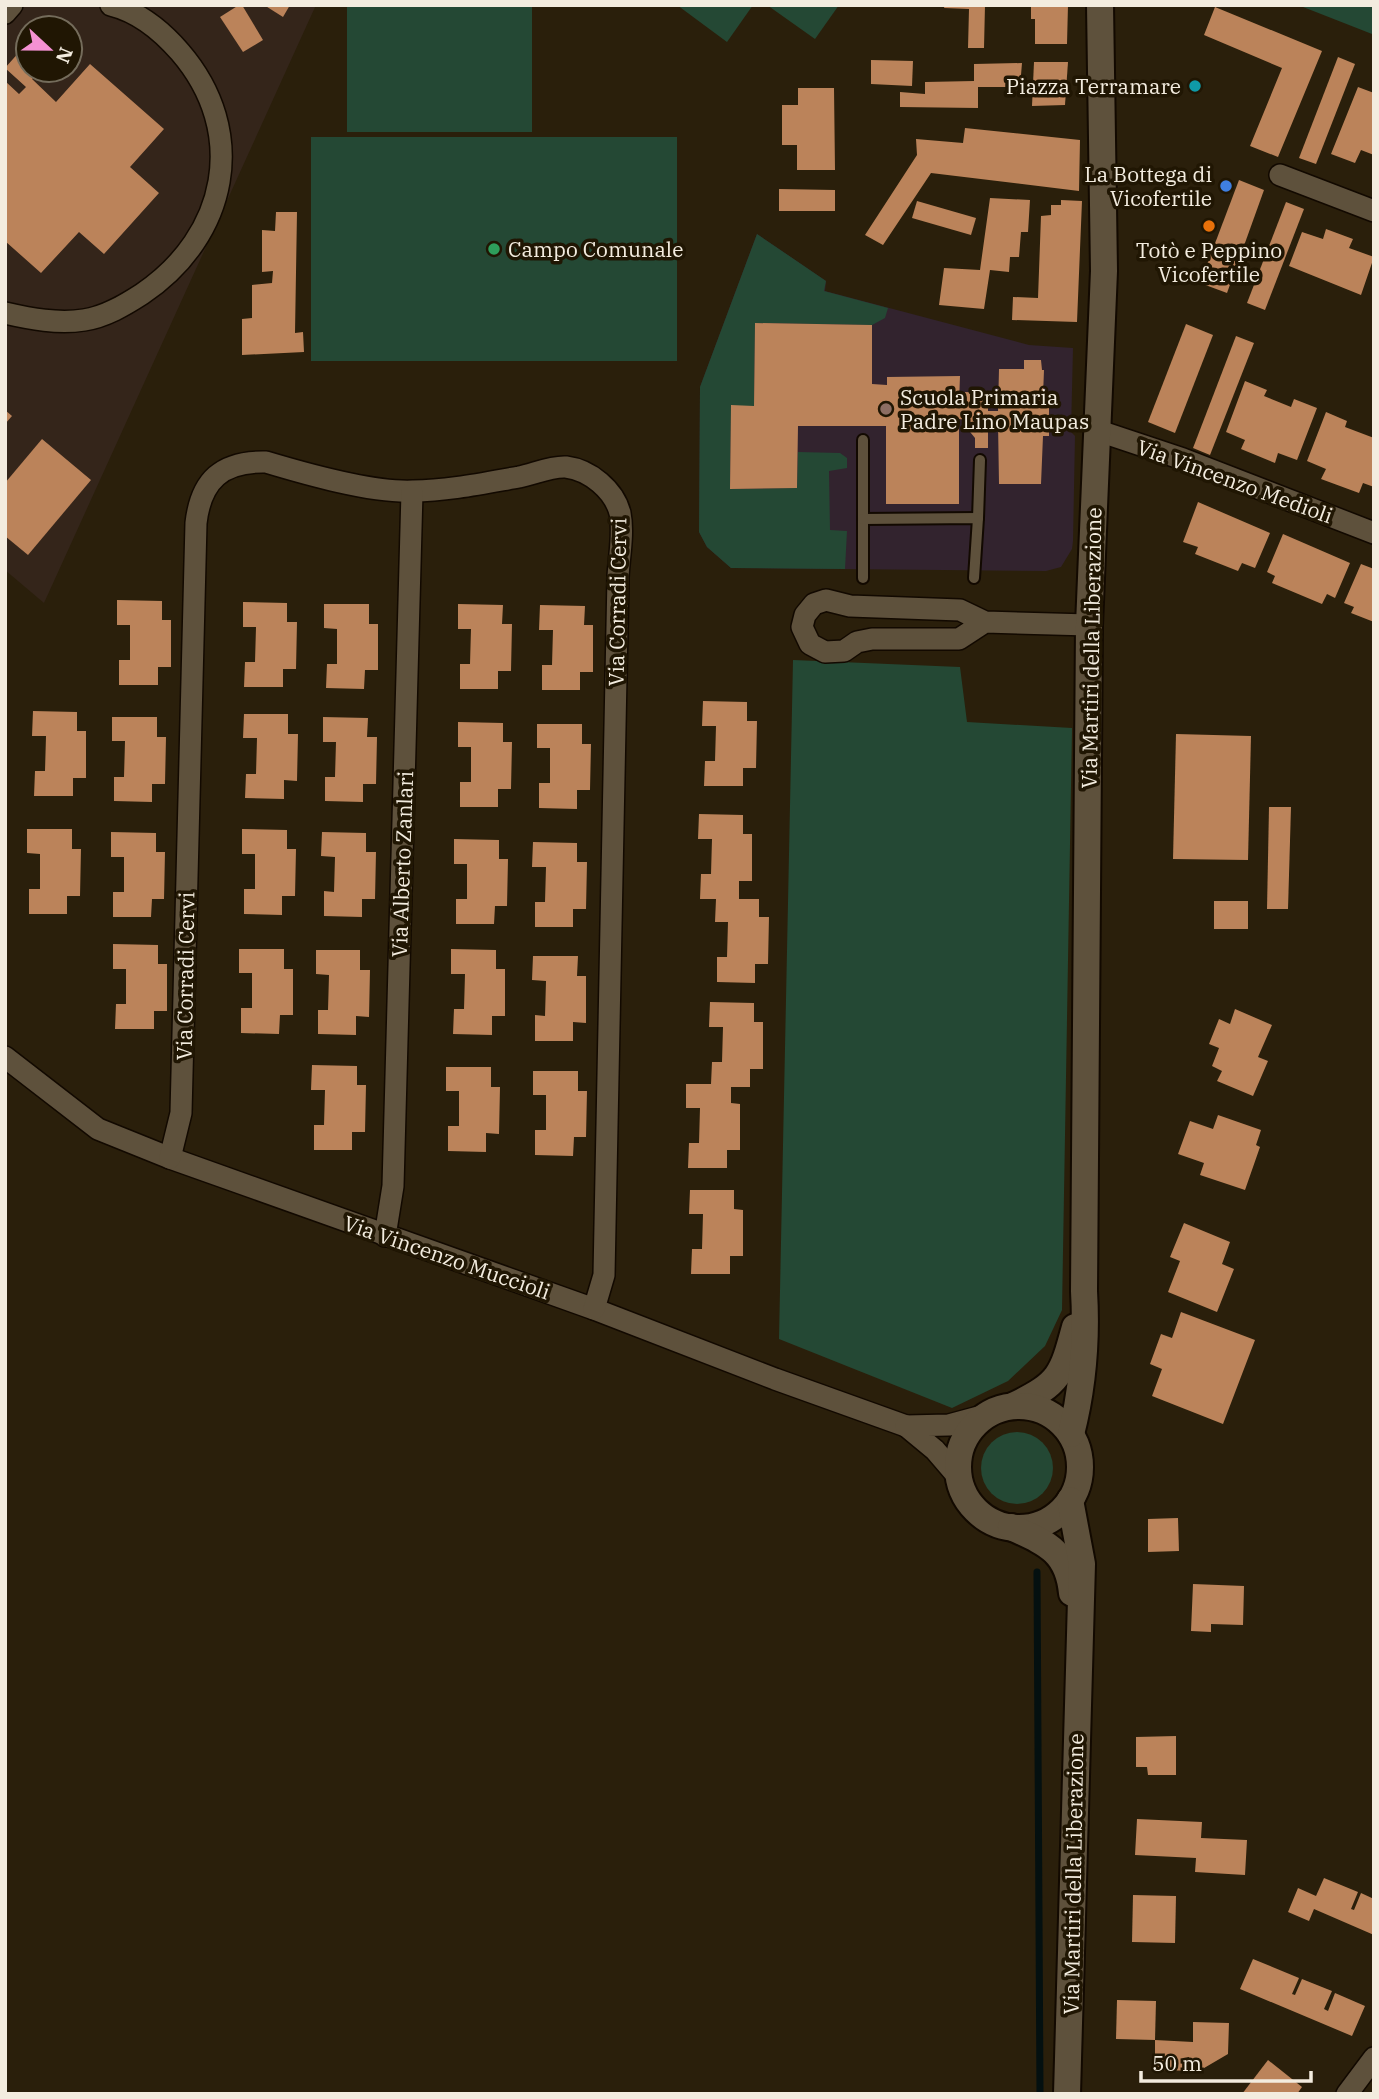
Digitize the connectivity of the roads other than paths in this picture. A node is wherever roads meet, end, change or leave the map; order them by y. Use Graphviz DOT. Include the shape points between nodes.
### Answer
graph roads {
  1 [pos="12,5"];
  2 [pos="111,5"];
  3 [pos="1100,5"];
  4 [pos="5,13"];
  5 [pos="1280,175"];
  6 [pos="1374,211"];
  7 [pos="5,313"];
  8 [pos="1096,430"];
  9 [pos="863,440"];
  10 [pos="980,460"];
  11 [pos="412,492"];
  12 [pos="978,518"];
  13 [pos="863,519"];
  14 [pos="1374,533"];
  15 [pos="863,578"];
  16 [pos="974,579"];
  17 [pos="985,622"];
  18 [pos="1089,625"];
  19 [pos="5,1057"];
  20 [pos="170,1158"];
  21 [pos="385,1236"];
  22 [pos="1084,1292"];
  23 [pos="594,1309"];
  24 [pos="1015,1405"];
  25 [pos="986,1415"];
  26 [pos="906,1426"];
  27 [pos="1071,1434"];
  28 [pos="958,1478"];
  29 [pos="1070,1500"];
  30 [pos="1011,1528"];
  31 [pos="1078,1654"];
  32 [pos="1374,2058"];
  33 [pos="1067,2094"];
  34 [pos="1347,2094"];
  1 -- 4 [label="street"];
  2 -- 7 [label="street" via="147,20 166,35 206,89 223,153 212,208 186,254 160,282 108,313 65,321"];
  3 -- 8 [label="street, Via Martiri della Liberazione" via="1104,271"];
  5 -- 6 [label="street"];
  8 -- 14 [label="street, Via Vincenzo Medioli"];
  8 -- 18 [label="street, Via Martiri della Liberazione"];
  9 -- 13 [label="lane"];
  10 -- 12 [label="lane"];
  11 -- 20 [label="street, Via Corradi Cervi" via="249,461 222,470 198,504 181,1113"];
  11 -- 21 [label="street, Via Alberto Zanlari" via="393,1186"];
  11 -- 23 [label="street, Via Corradi Cervi" via="566,467 611,494 622,523 604,1275"];
  12 -- 13 [label="lane"];
  12 -- 16 [label="lane"];
  13 -- 15 [label="lane"];
  17 -- 17 [label="street" via="960,610 850,606 826,600 814,604 803,627 810,644 825,652 872,639 959,639"];
  17 -- 18 [label="street"];
  18 -- 22 [label="street, Via Martiri della Liberazione"];
  19 -- 20 [label="street, Via Vincenzo Muccioli" via="98,1129"];
  20 -- 21 [label="street, Via Vincenzo Muccioli"];
  21 -- 23 [label="street, Via Vincenzo Muccioli"];
  22 -- 24 [label="street, Via Martiri della Liberazione" via="1063,1368 1042,1392"];
  22 -- 27 [label="street, Via Martiri della Liberazione" via="1083,1370"];
  23 -- 26 [label="street, Via Vincenzo Muccioli"];
  24 -- 25 [label="street, Via Martiri della Liberazione"];
  24 -- 27 [label="street" via="1047,1412"];
  25 -- 26 [label="street" via="949,1425"];
  25 -- 28 [label="street, Via Martiri della Liberazione" via="962,1443"];
  26 -- 28 [label="street"];
  27 -- 29 [label="street, Via Martiri della Liberazione" via="1080,1467"];
  28 -- 30 [label="street, Via Martiri della Liberazione" via="977,1511"];
  29 -- 30 [label="street" via="1045,1522"];
  29 -- 31 [label="street, Via Martiri della Liberazione" via="1082,1564"];
  30 -- 31 [label="street, Via Martiri della Liberazione" via="1052,1548 1064,1561 1070,1577"];
  31 -- 33 [label="street, Via Martiri della Liberazione"];
  32 -- 34 [label="street"];
}
